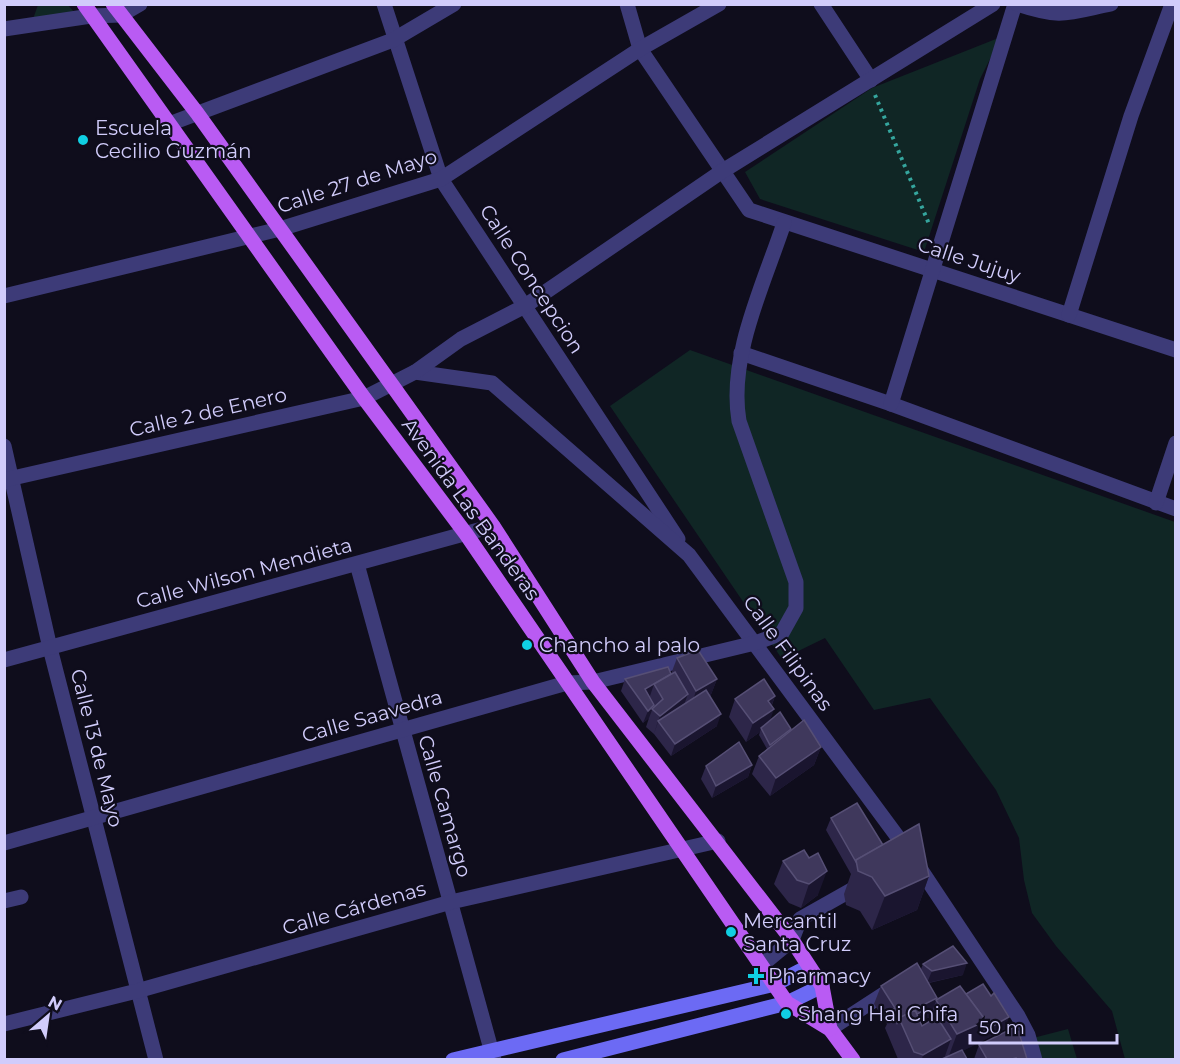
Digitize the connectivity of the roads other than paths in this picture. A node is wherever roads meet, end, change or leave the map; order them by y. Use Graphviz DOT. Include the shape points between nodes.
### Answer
graph roads {
  1 [pos="140,4"];
  2 [pos="384,4"];
  3 [pos="454,4"];
  4 [pos="627,4"];
  5 [pos="718,4"];
  6 [pos="821,4"];
  7 [pos="993,4"];
  8 [pos="1016,4"];
  9 [pos="1111,4"];
  10 [pos="1172,4"];
  11 [pos="88,10"];
  12 [pos="117,10"];
  13 [pos="4,29"];
  14 [pos="393,40"];
  15 [pos="640,49"];
  16 [pos="871,80"];
  17 [pos="197,113"];
  18 [pos="169,124"];
  19 [pos="721,172"];
  20 [pos="441,179"];
  21 [pos="784,223"];
  22 [pos="280,229"];
  23 [pos="249,237"];
  24 [pos="934,271"];
  25 [pos="4,296"];
  26 [pos="525,306"];
  27 [pos="1069,315"];
  28 [pos="1176,350"];
  29 [pos="741,353"];
  30 [pos="416,372"];
  31 [pos="392,385"];
  32 [pos="364,398"];
  33 [pos="891,404"];
  34 [pos="1176,443"];
  35 [pos="4,446"];
  36 [pos="9,479"];
  37 [pos="1156,503"];
  38 [pos="1176,509"];
  39 [pos="494,526"];
  40 [pos="466,534"];
  41 [pos="689,555"];
  42 [pos="357,564"];
  43 [pos="755,643"];
  44 [pos="50,648"];
  45 [pos="4,660"];
  46 [pos="593,682"];
  47 [pos="567,683"];
  48 [pos="401,729"];
  49 [pos="93,820"];
  50 [pos="718,841"];
  51 [pos="4,843"];
  52 [pos="684,850"];
  53 [pos="878,874"];
  54 [pos="21,897"];
  55 [pos="4,901"];
  56 [pos="451,902"];
  57 [pos="792,940"];
  58 [pos="763,964"];
  59 [pos="808,967"];
  60 [pos="908,979"];
  61 [pos="775,984"];
  62 [pos="822,986"];
  63 [pos="137,991"];
  64 [pos="787,1003"];
  65 [pos="4,1024"];
  66 [pos="830,1029"];
  67 [pos="1028,1035"];
  68 [pos="1010,1044"];
  69 [pos="493,1054"];
  70 [pos="156,1059"];
  71 [pos="453,1059"];
  72 [pos="563,1059"];
  73 [pos="854,1059"];
  74 [pos="1035,1059"];
  1 -- 12 [label="street"];
  2 -- 14 [label="street, Calle Concepcion"];
  3 -- 14 [label="street"];
  4 -- 15 [label="street"];
  5 -- 15 [label="street, Calle 27 de Mayo"];
  6 -- 16 [label="street"];
  7 -- 16 [label="street, Calle 2 de Enero"];
  8 -- 9 [label="street" via="1066,15"];
  8 -- 24 [label="street"];
  10 -- 27 [label="street" via="1131,116"];
  11 -- 12 [label="street"];
  11 -- 13 [label="street"];
  11 -- 18 [label="main road, Avenida Las Banderas"];
  12 -- 17 [label="main road, Avenida Las Banderas"];
  14 -- 17 [label="street"];
  14 -- 20 [label="street, Calle Concepcion"];
  15 -- 19 [label="street"];
  15 -- 20 [label="street, Calle 27 de Mayo"];
  16 -- 19 [label="street, Calle 2 de Enero"];
  17 -- 18 [label="street"];
  17 -- 22 [label="main road, Avenida Las Banderas"];
  18 -- 23 [label="main road, Avenida Las Banderas"];
  19 -- 21 [label="street, Calle Jujuy" via="749,210"];
  19 -- 26 [label="street, Calle 2 de Enero"];
  20 -- 22 [label="street, Calle 27 de Mayo"];
  20 -- 26 [label="street, Calle Concepcion"];
  21 -- 24 [label="street, Calle Jujuy"];
  21 -- 29 [label="street, Calle Saavedra"];
  22 -- 23 [label="street, Calle 27 de Mayo"];
  22 -- 31 [label="main road, Avenida Las Banderas"];
  23 -- 25 [label="street, Calle 27 de Mayo"];
  23 -- 32 [label="main road, Avenida Las Banderas"];
  24 -- 27 [label="street, Calle Jujuy"];
  24 -- 33 [label="street"];
  26 -- 30 [label="street, Calle 2 de Enero" via="462,339"];
  26 -- 41 [label="street, Calle Concepcion"];
  27 -- 28 [label="street, Calle Jujuy"];
  29 -- 33 [label="street"];
  29 -- 43 [label="street, Calle Saavedra" via="735,398 739,421 796,582 796,608 782,633"];
  30 -- 31 [label="street, Calle 2 de Enero"];
  30 -- 41 [label="street, Calle Filipinas" via="492,383"];
  31 -- 32 [label="street, Calle 2 de Enero"];
  31 -- 39 [label="main road, Avenida Las Banderas"];
  32 -- 36 [label="street, Calle 2 de Enero"];
  32 -- 40 [label="main road, Avenida Las Banderas"];
  33 -- 37 [label="street"];
  34 -- 37 [label="street"];
  35 -- 36 [label="street, Calle 13 de Mayo"];
  36 -- 44 [label="street, Calle 13 de Mayo"];
  37 -- 38 [label="street"];
  39 -- 40 [label="street, Calle Wilson Mendieta"];
  39 -- 46 [label="main road, Avenida Las Banderas"];
  40 -- 42 [label="street, Calle Wilson Mendieta"];
  40 -- 47 [label="main road, Avenida Las Banderas"];
  41 -- 43 [label="street, Calle Filipinas"];
  42 -- 44 [label="street, Calle Wilson Mendieta"];
  42 -- 48 [label="street, Calle Camargo"];
  43 -- 46 [label="street, Calle Saavedra"];
  43 -- 67 [label="street, Calle Filipinas"];
  44 -- 45 [label="street, Calle Wilson Mendieta"];
  44 -- 49 [label="street, Calle 13 de Mayo"];
  46 -- 47 [label="street, Calle Saavedra"];
  46 -- 50 [label="main road, Avenida Las Banderas"];
  47 -- 48 [label="street, Calle Saavedra"];
  47 -- 52 [label="main road, Avenida Las Banderas"];
  48 -- 49 [label="street, Calle Saavedra"];
  48 -- 56 [label="street, Calle Camargo"];
  49 -- 51 [label="street, Calle Saavedra"];
  49 -- 63 [label="street, Calle 13 de Mayo"];
  50 -- 52 [label="street, Calle Cárdenas"];
  50 -- 57 [label="main road, Avenida Las Banderas"];
  52 -- 56 [label="street, Calle Cárdenas"];
  52 -- 58 [label="main road, Avenida Las Banderas"];
  53 -- 57 [label="street" via="800,919"];
  54 -- 55 [label="street"];
  56 -- 63 [label="street, Calle Cárdenas"];
  56 -- 69 [label="street, Calle Camargo"];
  57 -- 58 [label="street"];
  57 -- 59 [label="main road, Avenida Las Banderas"];
  58 -- 61 [label="main road, Avenida Las Banderas"];
  59 -- 61 [label="main road"];
  59 -- 62 [label="main road, Avenida Las Banderas"];
  60 -- 66 [label="street"];
  61 -- 64 [label="main road, Avenida Las Banderas"];
  61 -- 69 [label="main road"];
  62 -- 64 [label="main road"];
  62 -- 66 [label="main road, Avenida Las Banderas"];
  63 -- 65 [label="street, Calle Cárdenas"];
  63 -- 70 [label="street, Calle 13 de Mayo"];
  64 -- 66 [label="main road, Avenida Las Banderas"];
  64 -- 72 [label="main road"];
  66 -- 73 [label="main road, Avenida Las Banderas"];
  67 -- 68 [label="street"];
  67 -- 74 [label="street, Calle Filipinas"];
  69 -- 71 [label="main road"];
}
